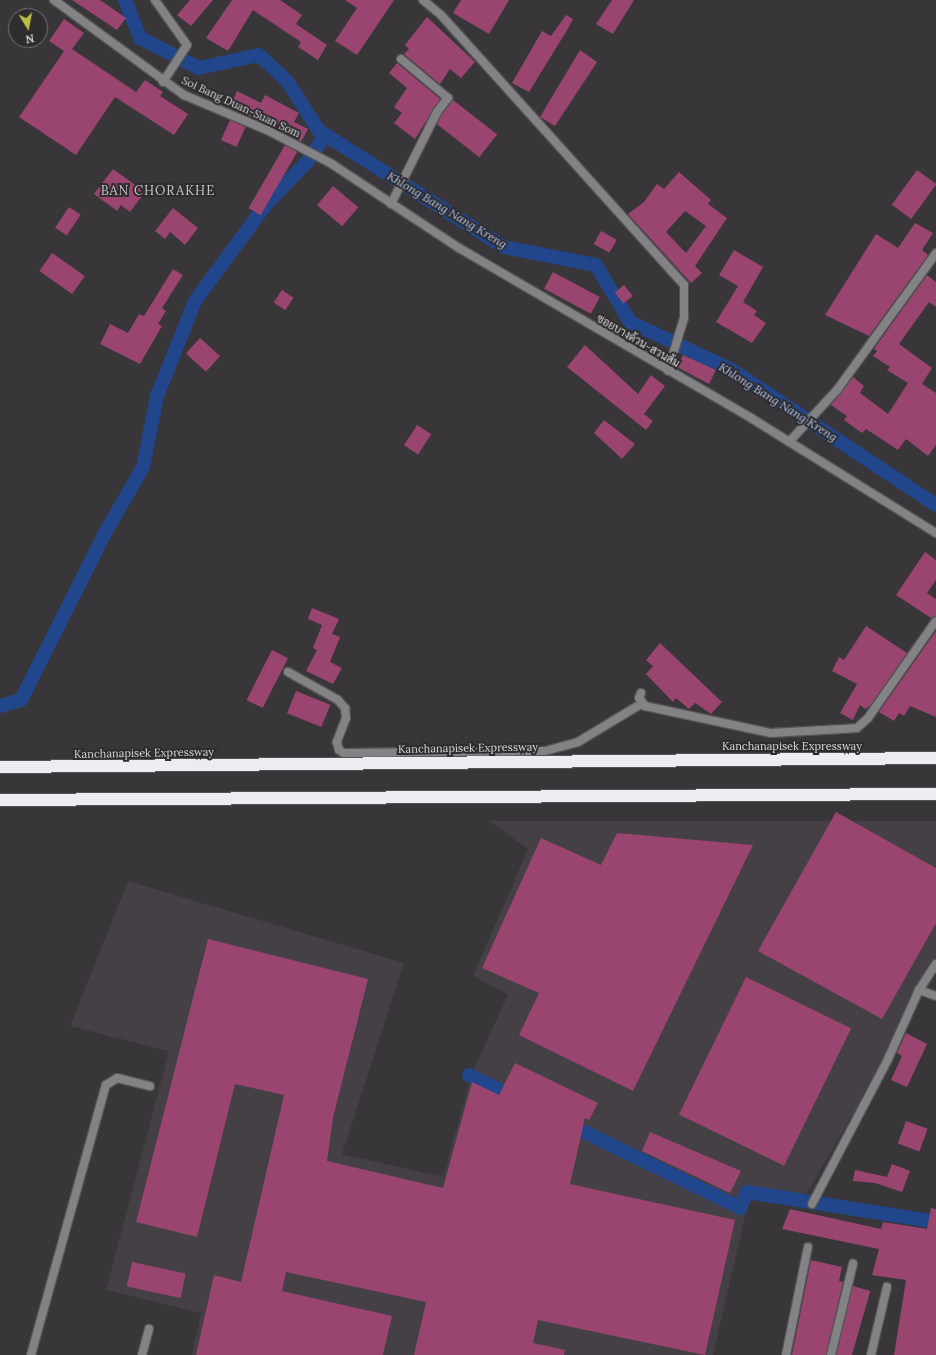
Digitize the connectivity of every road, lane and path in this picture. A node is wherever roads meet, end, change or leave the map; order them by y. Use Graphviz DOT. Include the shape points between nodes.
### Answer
graph roads {
  1 [pos="54,0"];
  2 [pos="155,0"];
  3 [pos="425,1"];
  4 [pos="401,59"];
  5 [pos="165,78"];
  6 [pos="332,164"];
  7 [pos="391,204"];
  8 [pos="936,253"];
  9 [pos="670,368"];
  10 [pos="789,442"];
  11 [pos="936,533"];
  12 [pos="936,621"];
  13 [pos="288,672"];
  14 [pos="641,693"];
  15 [pos="641,704"];
  16 [pos="936,758"];
  17 [pos="0,767"];
  18 [pos="936,794"];
  19 [pos="0,800"];
  20 [pos="936,964"];
  21 [pos="919,990"];
  22 [pos="936,996"];
  23 [pos="150,1086"];
  24 [pos="812,1204"];
  25 [pos="808,1247"];
  26 [pos="853,1264"];
  27 [pos="887,1287"];
  28 [pos="149,1329"];
  29 [pos="31,1355"];
  30 [pos="142,1355"];
  31 [pos="786,1355"];
  32 [pos="831,1355"];
  33 [pos="871,1355"];
  1 -- 5 [label="street, Soi Bang Duan-Suan Som"];
  2 -- 5 [label="street" via="186,48"];
  3 -- 9 [label="street" via="684,284 686,301 679,340"];
  4 -- 7 [label="street" via="448,98 437,112 411,169"];
  5 -- 6 [label="street, Soi Bang Duan-Suan Som" via="184,95 303,148"];
  6 -- 7 [label="street, ซอยบางด้วน-สวนส้ม"];
  7 -- 9 [label="street, ซอยบางด้วน-สวนส้ม"];
  8 -- 10 [label="street" via="816,414"];
  9 -- 10 [label="street, ซอยบางด้วน-สวนส้ม"];
  10 -- 11 [label="street, ซอยบางด้วน-สวนส้ม"];
  12 -- 15 [label="street" via="868,718 858,728 771,733"];
  13 -- 15 [label="street" via="338,700 345,708 346,718 337,742 339,750 344,753 545,750 578,742"];
  14 -- 15 [label="street"];
  16 -- 17 [label="highway, Kanchanapisek Expressway"];
  18 -- 19 [label="highway"];
  20 -- 21 [label="street"];
  21 -- 22 [label="street"];
  21 -- 24 [label="street" via="888,1059"];
  23 -- 29 [label="street" via="117,1078 106,1085"];
  25 -- 31 [label="street"];
  26 -- 32 [label="street"];
  27 -- 33 [label="street"];
  28 -- 30 [label="street"];
}
